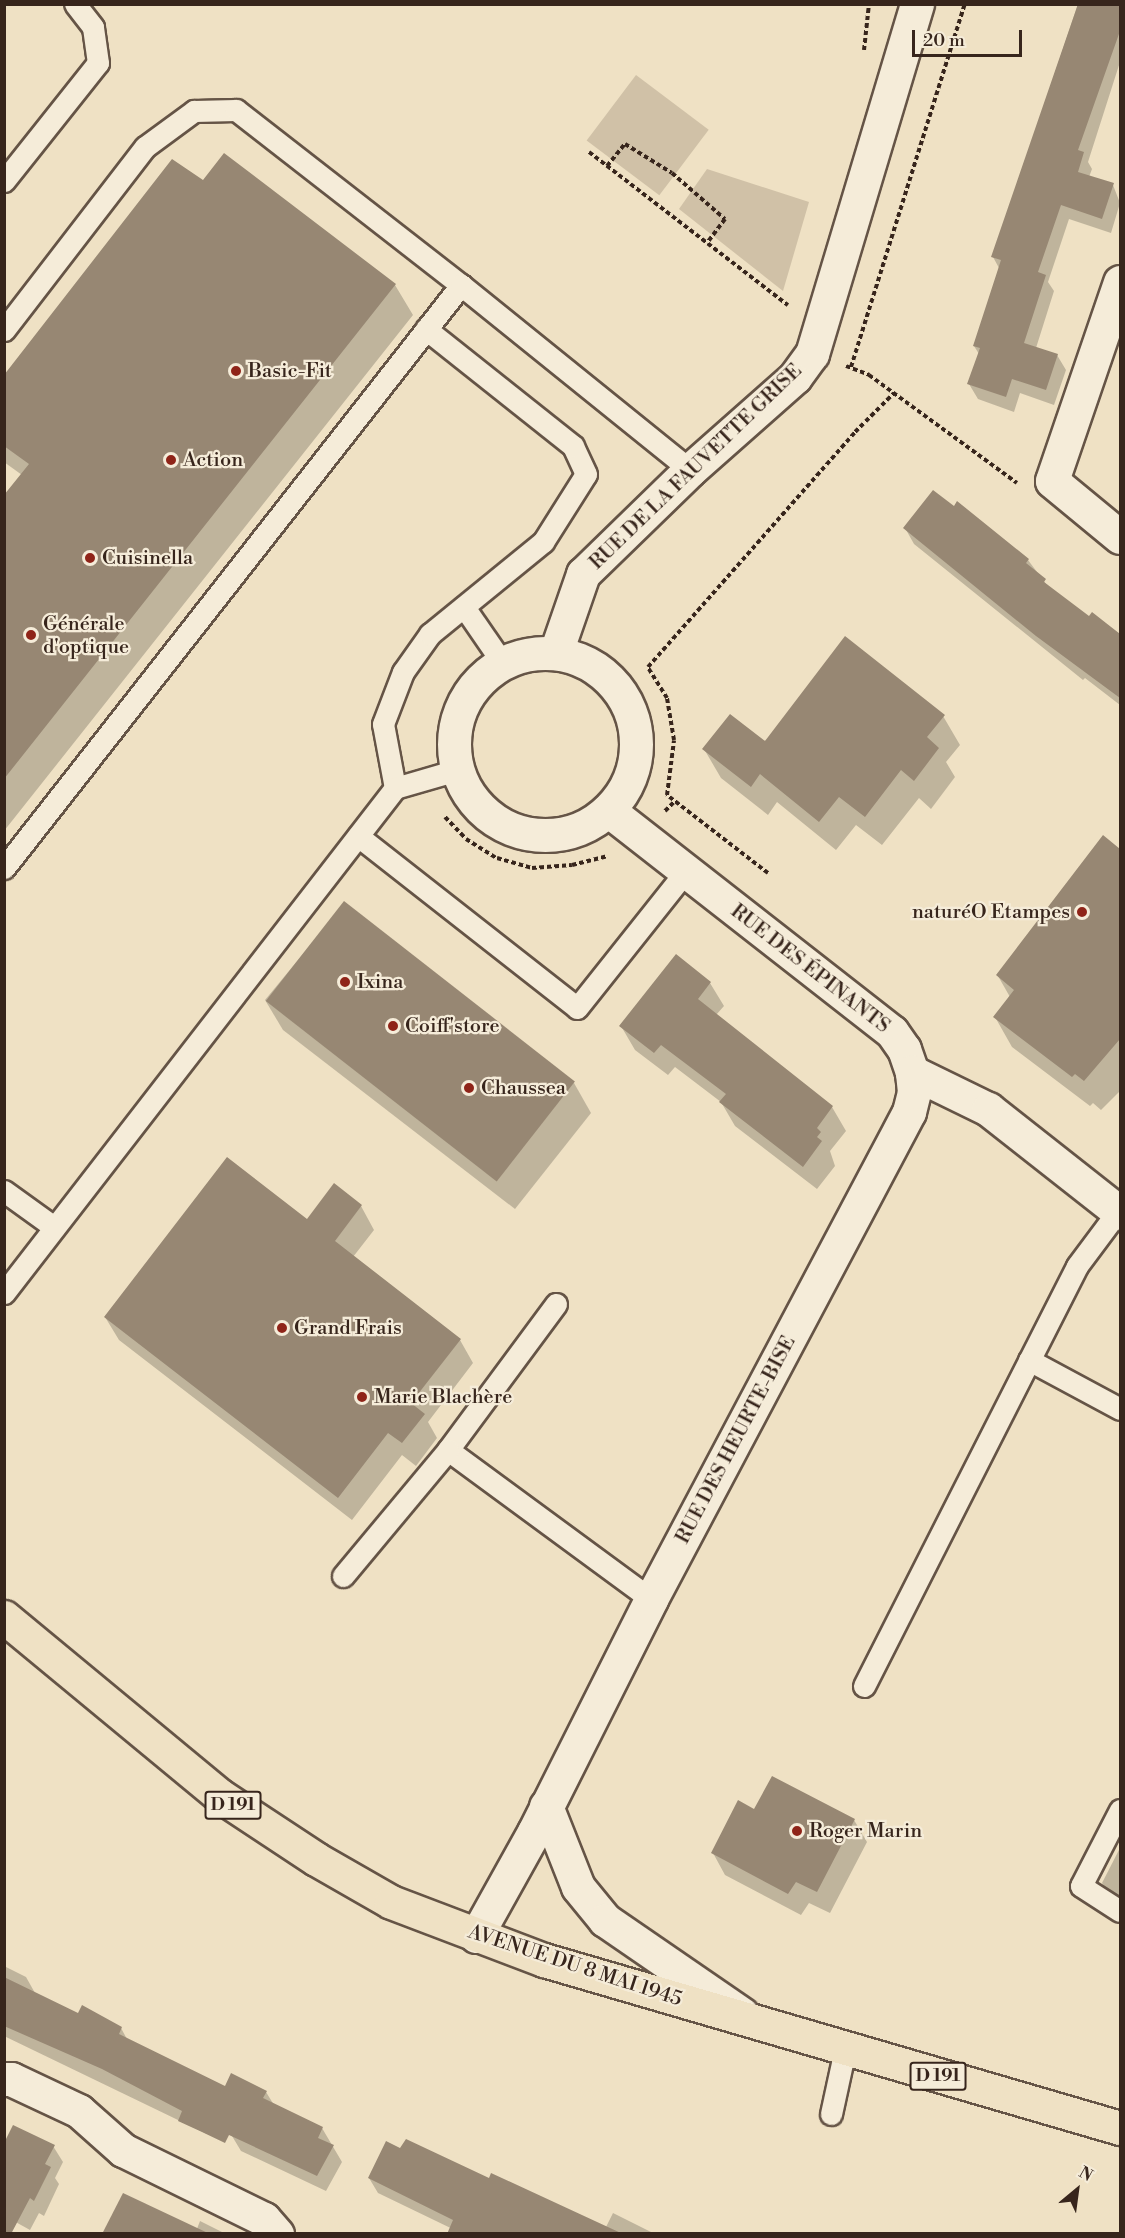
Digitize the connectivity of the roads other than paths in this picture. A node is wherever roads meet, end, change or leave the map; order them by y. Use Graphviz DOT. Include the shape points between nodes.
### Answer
graph roads {
  1 [pos="75,4"];
  2 [pos="917,4"];
  3 [pos="4,181"];
  4 [pos="1120,282"];
  5 [pos="461,285"];
  6 [pos="431,321"];
  7 [pos="4,330"];
  8 [pos="690,470"];
  9 [pos="1120,537"];
  10 [pos="464,607"];
  11 [pos="556,652"];
  12 [pos="502,662"];
  13 [pos="456,770"];
  14 [pos="395,788"];
  15 [pos="608,810"];
  16 [pos="358,836"];
  17 [pos="4,868"];
  18 [pos="685,872"];
  19 [pos="912,1072"];
  20 [pos="4,1191"];
  21 [pos="1119,1212"];
  22 [pos="54,1227"];
  23 [pos="4,1293"];
  24 [pos="556,1304"];
  25 [pos="1029,1360"];
  26 [pos="1120,1409"];
  27 [pos="448,1450"];
  28 [pos="344,1576"];
  29 [pos="651,1599"];
  30 [pos="8,1619"];
  31 [pos="864,1686"];
  32 [pos="546,1806"];
  33 [pos="1120,1810"];
  34 [pos="1120,1911"];
  35 [pos="476,1935"];
  36 [pos="756,2024"];
  37 [pos="845,2049"];
  38 [pos="4,2079"];
  39 [pos="831,2114"];
  40 [pos="1120,2128"];
  41 [pos="277,2234"];
  1 -- 3 [label="lane" via="93,27 98,63"];
  2 -- 8 [label="street, RUE DE LA FAUVETTE GRISE" via="812,354 795,377"];
  4 -- 9 [label="street" via="1052,481"];
  5 -- 6 [label="lane"];
  5 -- 7 [label="lane" via="236,110 194,111 145,147"];
  5 -- 8 [label="lane"];
  6 -- 10 [label="lane" via="573,446 586,474 543,542"];
  6 -- 17 [label="lane"];
  8 -- 11 [label="street, RUE DE LA FAUVETTE GRISE" via="584,574"];
  10 -- 12 [label="lane"];
  10 -- 14 [label="lane" via="430,634 403,672 383,724"];
  11 -- 12 [label="street" via="528,653"];
  11 -- 15 [label="street" via="592,666 609,678 627,701 636,729 636,759 626,787"];
  12 -- 13 [label="street" via="481,676 466,696 456,720 452,745"];
  13 -- 14 [label="lane"];
  13 -- 15 [label="street" via="471,798 493,820 521,833 552,835 582,828"];
  14 -- 16 [label="lane"];
  15 -- 18 [label="street, RUE DES ÉPINANTS"];
  16 -- 18 [label="lane" via="577,1008"];
  16 -- 22 [label="lane"];
  18 -- 19 [label="street, RUE DES ÉPINANTS" via="892,1032 904,1049"];
  19 -- 21 [label="street" via="988,1108"];
  19 -- 29 [label="street, RUE DES HEURTE-BISE" via="914,1092 909,1112"];
  20 -- 22 [label="lane"];
  21 -- 25 [label="lane" via="1077,1266"];
  22 -- 23 [label="lane"];
  24 -- 27 [label="lane"];
  25 -- 26 [label="lane"];
  25 -- 31 [label="lane"];
  27 -- 28 [label="lane"];
  27 -- 29 [label="lane"];
  29 -- 32 [label="street, RUE DES HEURTE-BISE"];
  30 -- 35 [label="main road, AVENUE DU 8 MAI 1945 / D 191" via="229,1802 391,1902"];
  32 -- 35 [label="street, RUE DES HEURTE-BISE"];
  32 -- 36 [label="street" via="578,1887 605,1920"];
  33 -- 34 [label="lane" via="1081,1886"];
  35 -- 36 [label="main road, AVENUE DU 8 MAI 1945 / D 191" via="544,1960"];
  36 -- 37 [label="main road, AVENUE DU 8 MAI 1945 / D 191"];
  37 -- 39 [label="lane"];
  37 -- 40 [label="main road, AVENUE DU 8 MAI 1945 / D 191"];
  38 -- 41 [label="street" via="79,2111 123,2150 264,2219"];
}
